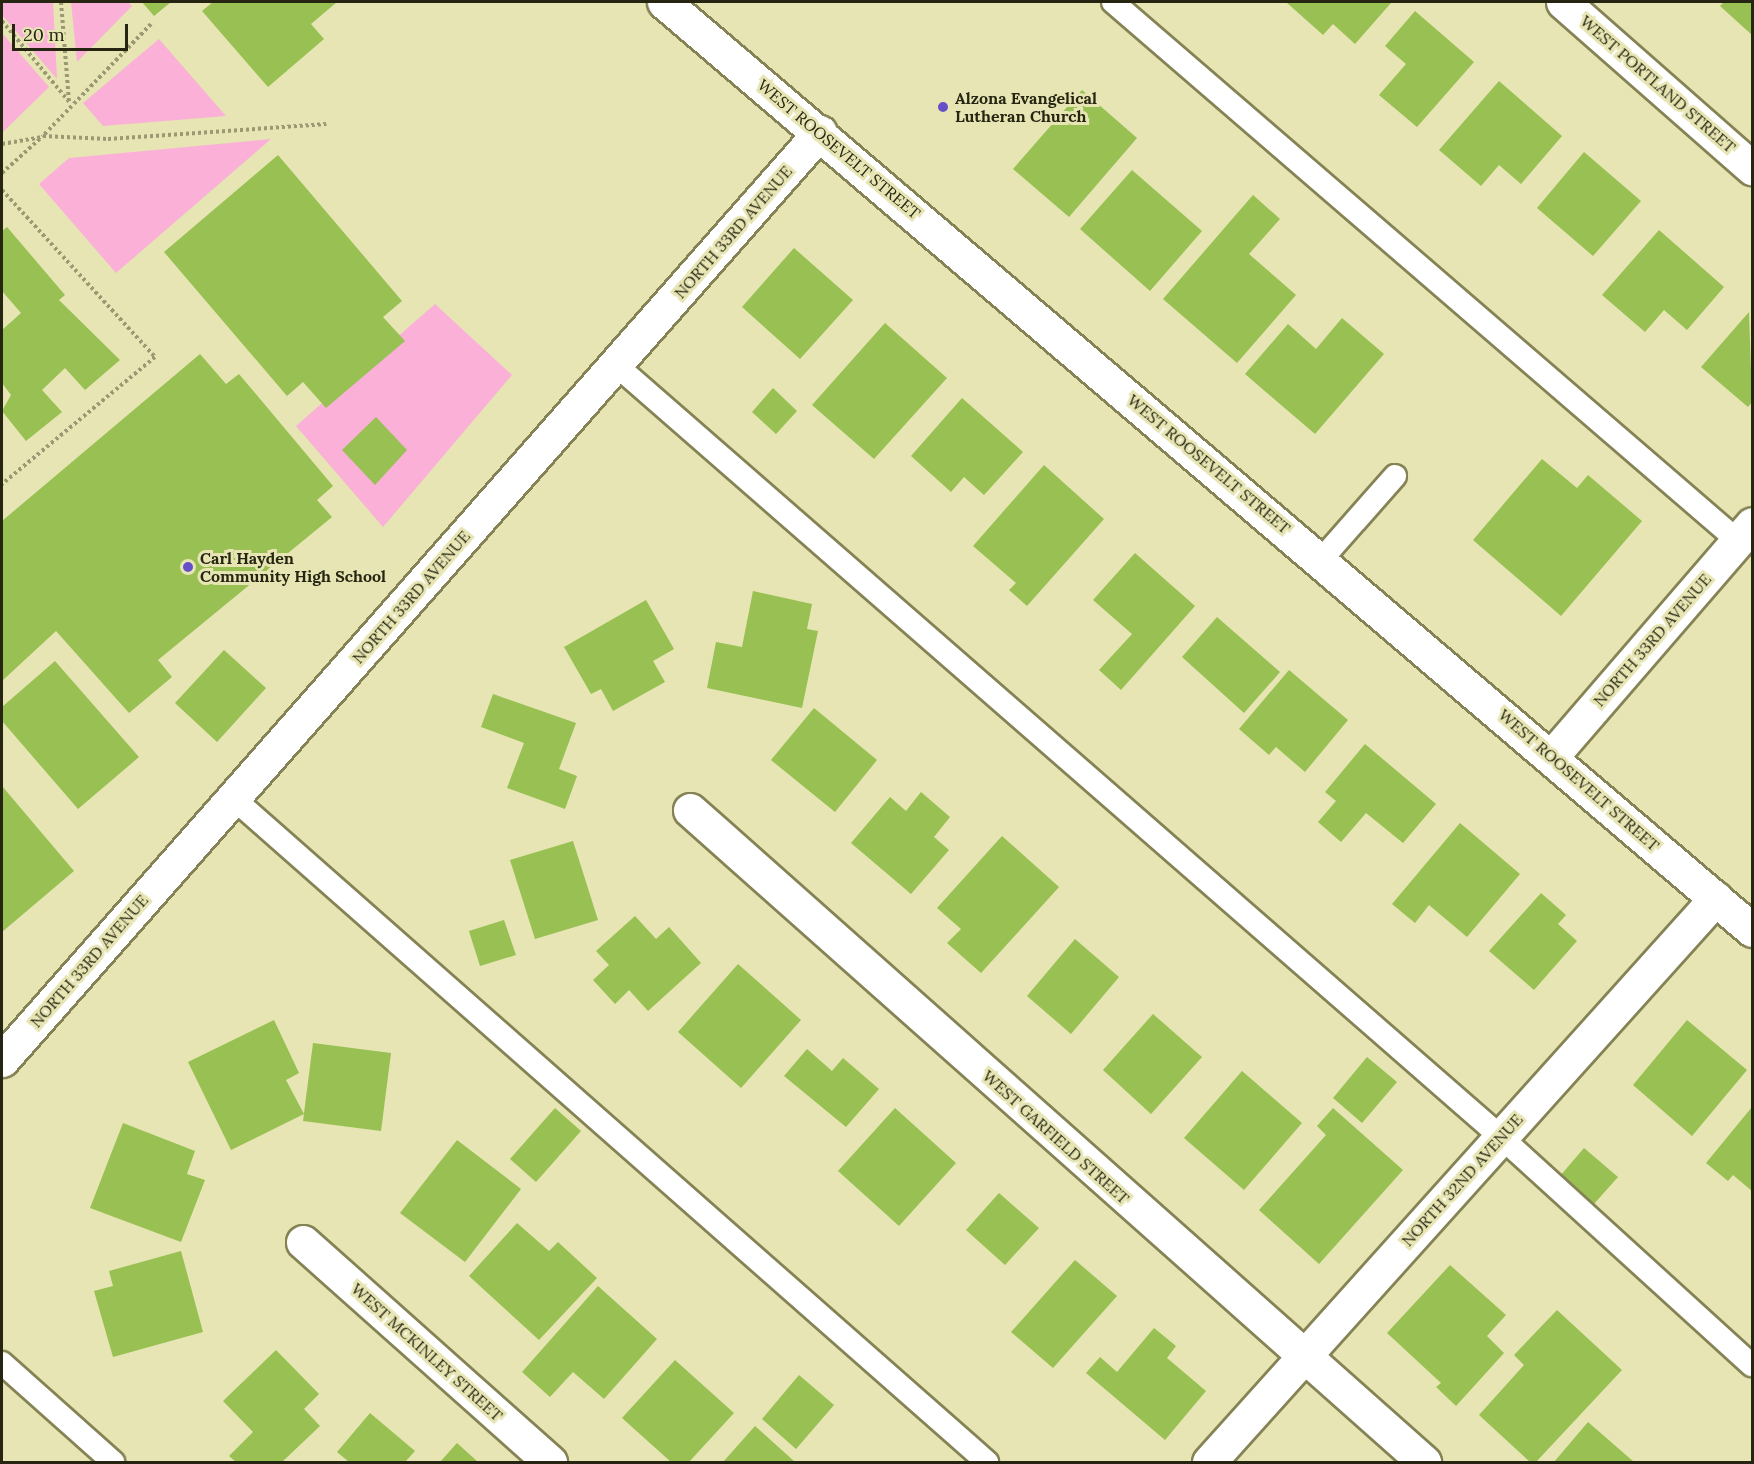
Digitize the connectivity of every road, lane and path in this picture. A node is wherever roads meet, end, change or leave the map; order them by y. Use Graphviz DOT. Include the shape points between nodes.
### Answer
graph roads {
  1 [pos="61,2"];
  2 [pos="664,2"];
  3 [pos="1113,2"];
  4 [pos="1563,2"];
  5 [pos="2,21"];
  6 [pos="151,24"];
  7 [pos="70,103"];
  8 [pos="326,124"];
  9 [pos="820,132"];
  10 [pos="42,136"];
  11 [pos="2,144"];
  12 [pos="1752,168"];
  13 [pos="2,173"];
  14 [pos="2,189"];
  15 [pos="616,365"];
  16 [pos="1395,476"];
  17 [pos="2,484"];
  18 [pos="1745,532"];
  19 [pos="1321,560"];
  20 [pos="1552,756"];
  21 [pos="233,798"];
  22 [pos="690,810"];
  23 [pos="1716,898"];
  24 [pos="1752,930"];
  25 [pos="2,1060"];
  26 [pos="1501,1137"];
  27 [pos="303,1242"];
  28 [pos="1304,1357"];
  29 [pos="2,1363"];
  30 [pos="1752,1365"];
  31 [pos="113,1462"];
  32 [pos="550,1462"];
  33 [pos="987,1462"];
  34 [pos="1209,1462"];
  35 [pos="1424,1462"];
  1 -- 7 [label="path"];
  2 -- 9 [label="street, WEST ROOSEVELT STREET"];
  3 -- 18 [label="lane"];
  4 -- 12 [label="street, WEST PORTLAND STREET"];
  5 -- 7 [label="path"];
  6 -- 7 [label="path"];
  7 -- 10 [label="path"];
  8 -- 10 [label="path" via="108,139"];
  9 -- 15 [label="street, NORTH 33RD AVENUE"];
  9 -- 19 [label="street, WEST ROOSEVELT STREET"];
  10 -- 11 [label="path"];
  10 -- 13 [label="path"];
  14 -- 17 [label="path" via="155,357"];
  15 -- 21 [label="street, NORTH 33RD AVENUE"];
  15 -- 26 [label="lane"];
  16 -- 19 [label="lane"];
  18 -- 20 [label="street, NORTH 33RD AVENUE"];
  19 -- 20 [label="street, WEST ROOSEVELT STREET"];
  20 -- 23 [label="street, WEST ROOSEVELT STREET"];
  21 -- 25 [label="street, NORTH 33RD AVENUE"];
  21 -- 33 [label="lane"];
  22 -- 28 [label="street, WEST GARFIELD STREET"];
  23 -- 24 [label="street, WEST ROOSEVELT STREET"];
  23 -- 26 [label="street, NORTH 32ND AVENUE"];
  26 -- 28 [label="street, NORTH 32ND AVENUE"];
  26 -- 30 [label="lane"];
  27 -- 32 [label="street, WEST MCKINLEY STREET"];
  28 -- 34 [label="street, NORTH 32ND AVENUE"];
  28 -- 35 [label="street, WEST GARFIELD STREET"];
  29 -- 31 [label="lane"];
}
